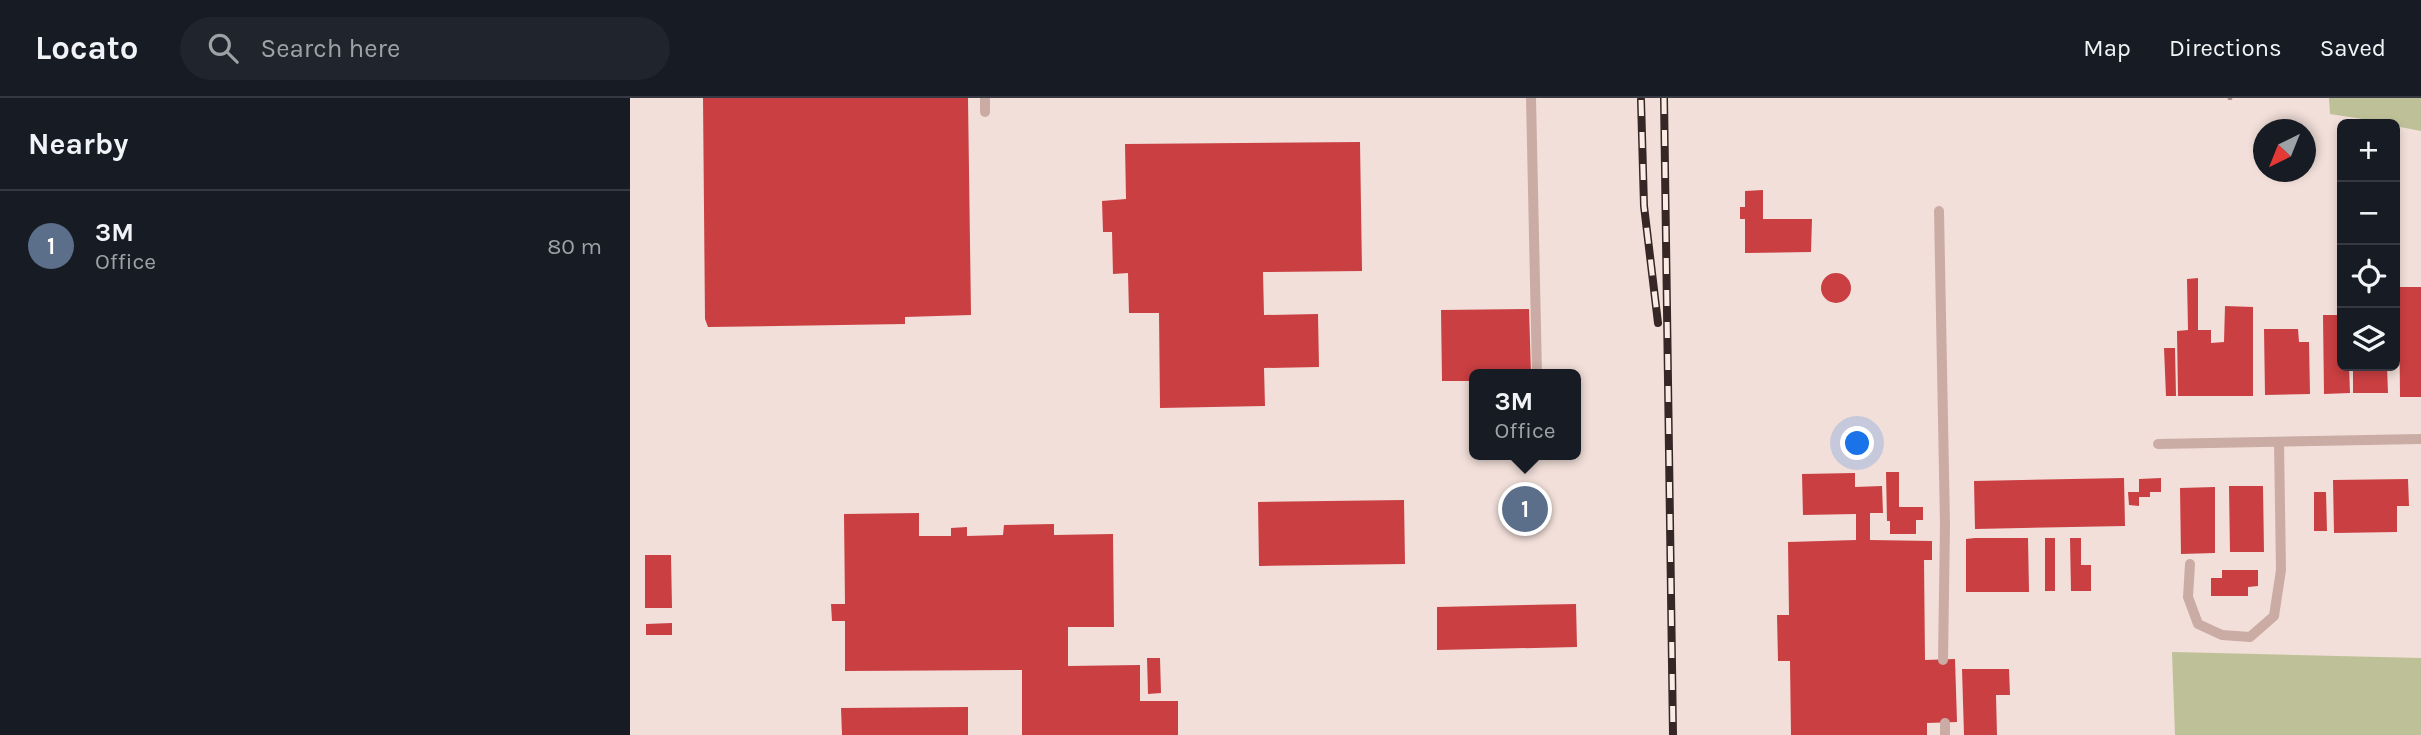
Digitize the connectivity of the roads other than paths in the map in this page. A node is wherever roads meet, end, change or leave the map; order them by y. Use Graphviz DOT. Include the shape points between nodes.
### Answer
graph roads {
  1 [pos="985,98"];
  2 [pos="1531,98"];
  3 [pos="985,112"];
  4 [pos="1939,211"];
  5 [pos="1538,369"];
  6 [pos="2421,439"];
  7 [pos="2279,442"];
  8 [pos="2158,444"];
  9 [pos="2190,564"];
  10 [pos="1943,660"];
  11 [pos="1945,723"];
  12 [pos="1945,735"];
  1 -- 3 [label="lane"];
  2 -- 5 [label="lane"];
  4 -- 10 [label="lane"];
  6 -- 7 [label="lane"];
  7 -- 8 [label="lane"];
  7 -- 9 [label="lane" via="2281,570 2274,616 2250,637 2222,635 2198,624 2188,597"];
  11 -- 12 [label="lane"];
}
